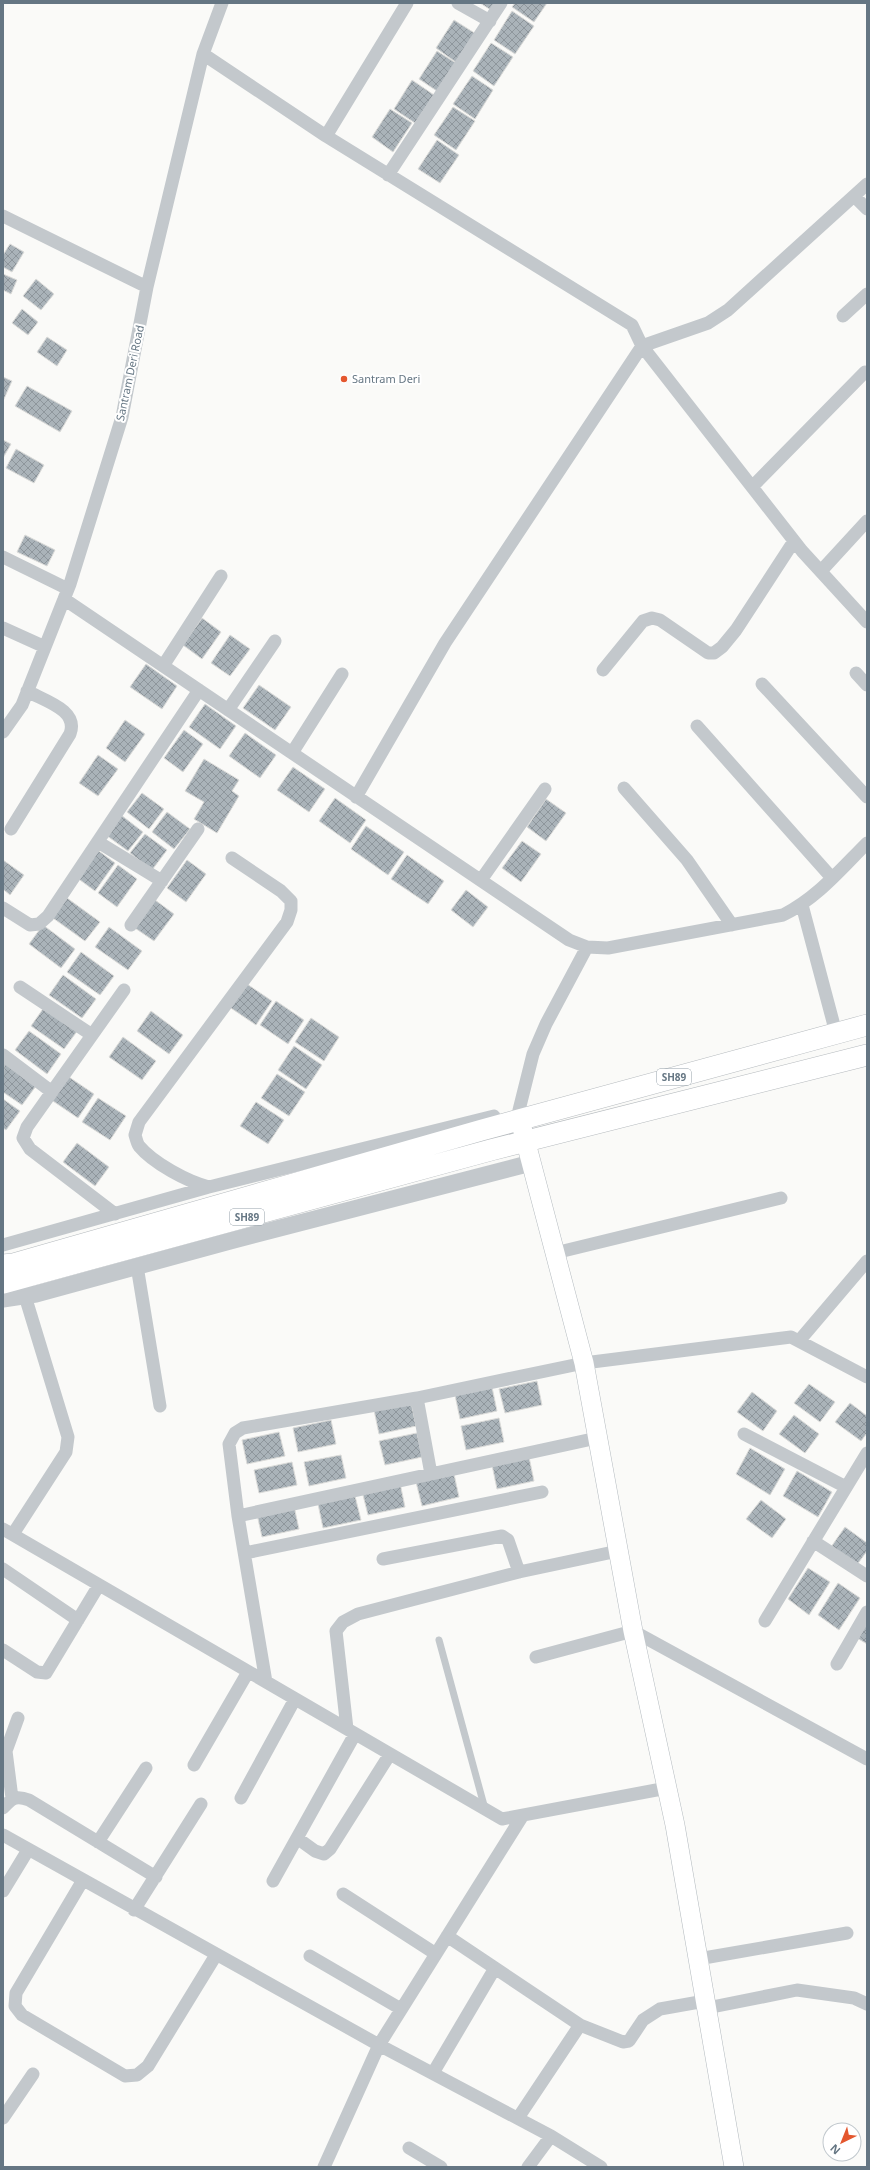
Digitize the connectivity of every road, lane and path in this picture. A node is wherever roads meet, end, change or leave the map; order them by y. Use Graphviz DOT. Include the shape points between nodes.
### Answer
graph roads {
  1 [pos="222,3"];
  2 [pos="407,3"];
  3 [pos="458,3"];
  4 [pos="501,3"];
  5 [pos="490,21"];
  6 [pos="203,54"];
  7 [pos="326,136"];
  8 [pos="388,175"];
  9 [pos="867,184"];
  10 [pos="854,196"];
  11 [pos="867,209"];
  12 [pos="3,216"];
  13 [pos="147,287"];
  14 [pos="867,294"];
  15 [pos="843,316"];
  16 [pos="642,346"];
  17 [pos="865,372"];
  18 [pos="752,487"];
  19 [pos="867,521"];
  20 [pos="794,541"];
  21 [pos="3,557"];
  22 [pos="821,571"];
  23 [pos="221,576"];
  24 [pos="66,594"];
  25 [pos="867,622"];
  26 [pos="3,628"];
  27 [pos="275,641"];
  28 [pos="45,647"];
  29 [pos="163,666"];
  30 [pos="603,670"];
  31 [pos="856,673"];
  32 [pos="342,674"];
  33 [pos="762,684"];
  34 [pos="867,685"];
  35 [pos="199,690"];
  36 [pos="27,691"];
  37 [pos="228,710"];
  38 [pos="697,726"];
  39 [pos="3,732"];
  40 [pos="292,753"];
  41 [pos="624,788"];
  42 [pos="545,789"];
  43 [pos="356,796"];
  44 [pos="867,796"];
  45 [pos="11,829"];
  46 [pos="198,829"];
  47 [pos="98,842"];
  48 [pos="867,843"];
  49 [pos="232,858"];
  50 [pos="832,878"];
  51 [pos="481,880"];
  52 [pos="162,881"];
  53 [pos="802,905"];
  54 [pos="3,908"];
  55 [pos="732,924"];
  56 [pos="132,925"];
  57 [pos="587,947"];
  58 [pos="20,987"];
  59 [pos="124,990"];
  60 [pos="867,1025"];
  61 [pos="836,1033"];
  62 [pos="92,1035"];
  63 [pos="3,1055"];
  64 [pos="867,1055"];
  65 [pos="52,1092"];
  66 [pos="519,1115"];
  67 [pos="525,1141"];
  68 [pos="531,1163"];
  69 [pos="209,1187"];
  70 [pos="782,1198"];
  71 [pos="115,1214"];
  72 [pos="3,1245"];
  73 [pos="555,1253"];
  74 [pos="867,1261"];
  75 [pos="3,1265"];
  76 [pos="137,1266"];
  77 [pos="3,1283"];
  78 [pos="25,1296"];
  79 [pos="3,1299"];
  80 [pos="798,1341"];
  81 [pos="584,1363"];
  82 [pos="867,1377"];
  83 [pos="417,1398"];
  84 [pos="160,1406"];
  85 [pos="744,1434"];
  86 [pos="597,1438"];
  87 [pos="867,1453"];
  88 [pos="431,1474"];
  89 [pos="846,1487"];
  90 [pos="542,1492"];
  91 [pos="238,1516"];
  92 [pos="8,1532"];
  93 [pos="813,1541"];
  94 [pos="618,1551"];
  95 [pos="244,1553"];
  96 [pos="383,1559"];
  97 [pos="3,1569"];
  98 [pos="519,1572"];
  99 [pos="867,1576"];
  100 [pos="99,1585"];
  101 [pos="867,1612"];
  102 [pos="78,1620"];
  103 [pos="765,1621"];
  104 [pos="633,1631"];
  105 [pos="439,1640"];
  106 [pos="3,1650"];
  107 [pos="536,1657"];
  108 [pos="837,1664"];
  109 [pos="248,1672"];
  110 [pos="266,1682"];
  111 [pos="295,1699"];
  112 [pos="18,1718"];
  113 [pos="351,1731"];
  114 [pos="390,1754"];
  115 [pos="867,1759"];
  116 [pos="194,1765"];
  117 [pos="146,1768"];
  118 [pos="667,1788"];
  119 [pos="12,1798"];
  120 [pos="241,1798"];
  121 [pos="201,1804"];
  122 [pos="3,1808"];
  123 [pos="485,1809"];
  124 [pos="523,1815"];
  125 [pos="3,1835"];
  126 [pos="297,1838"];
  127 [pos="98,1842"];
  128 [pos="28,1850"];
  129 [pos="156,1877"];
  130 [pos="83,1880"];
  131 [pos="273,1881"];
  132 [pos="3,1890"];
  133 [pos="343,1894"];
  134 [pos="134,1910"];
  135 [pos="847,1933"];
  136 [pos="447,1936"];
  137 [pos="436,1954"];
  138 [pos="216,1955"];
  139 [pos="310,1956"];
  140 [pos="698,1959"];
  141 [pos="495,1968"];
  142 [pos="867,2004"];
  143 [pos="706,2005"];
  144 [pos="401,2009"];
  145 [pos="580,2025"];
  146 [pos="379,2045"];
  147 [pos="433,2073"];
  148 [pos="33,2074"];
  149 [pos="3,2118"];
  150 [pos="518,2118"];
  151 [pos="551,2136"];
  152 [pos="409,2148"];
  153 [pos="324,2167"];
  154 [pos="441,2167"];
  155 [pos="528,2167"];
  156 [pos="601,2167"];
  157 [pos="734,2167"];
  1 -- 6 [label="street, Santram Deri Road"];
  2 -- 7 [label="street"];
  3 -- 5 [label="street"];
  4 -- 5 [label="street"];
  5 -- 8 [label="street"];
  6 -- 7 [label="street"];
  6 -- 13 [label="street, Santram Deri Road"];
  7 -- 8 [label="street"];
  8 -- 16 [label="street" via="632,325"];
  9 -- 10 [label="street"];
  10 -- 11 [label="street"];
  10 -- 16 [label="street" via="728,310 708,323"];
  12 -- 13 [label="street"];
  13 -- 24 [label="street, Santram Deri Road" via="122,417"];
  14 -- 15 [label="street"];
  16 -- 18 [label="street"];
  16 -- 43 [label="street" via="445,643"];
  17 -- 18 [label="street"];
  18 -- 20 [label="street"];
  19 -- 22 [label="street"];
  20 -- 22 [label="street"];
  20 -- 30 [label="street" via="722,648 714,653 708,653 660,620 652,618 643,621"];
  21 -- 24 [label="street"];
  22 -- 25 [label="street"];
  23 -- 29 [label="street"];
  24 -- 28 [label="street, Santram Deri Road"];
  24 -- 29 [label="street"];
  26 -- 28 [label="street"];
  27 -- 37 [label="street"];
  28 -- 36 [label="street, Santram Deri Road"];
  29 -- 35 [label="street"];
  31 -- 34 [label="street"];
  32 -- 40 [label="street"];
  33 -- 44 [label="street"];
  35 -- 37 [label="street"];
  35 -- 47 [label="street"];
  36 -- 39 [label="street, Santram Deri Road" via="22,705"];
  36 -- 45 [label="street" via="67,713 73,726"];
  37 -- 40 [label="street"];
  38 -- 50 [label="street"];
  40 -- 43 [label="street"];
  41 -- 55 [label="street" via="687,860"];
  42 -- 51 [label="street"];
  43 -- 51 [label="street"];
  46 -- 52 [label="street"];
  47 -- 52 [label="street"];
  47 -- 54 [label="street" via="48,916 39,924 30,926"];
  48 -- 50 [label="street"];
  49 -- 69 [label="street" via="281,891 291,901 287,922 139,1122 134,1134 139,1146 170,1171"];
  50 -- 53 [label="street"];
  51 -- 57 [label="street" via="569,940"];
  52 -- 56 [label="street"];
  53 -- 55 [label="street" via="783,915"];
  53 -- 61 [label="street"];
  55 -- 57 [label="street" via="608,948"];
  57 -- 66 [label="street" via="533,1054"];
  58 -- 62 [label="street"];
  59 -- 62 [label="street"];
  60 -- 61 [label="main road, SH89"];
  61 -- 66 [label="main road, SH89"];
  62 -- 65 [label="street"];
  63 -- 65 [label="street"];
  64 -- 67 [label="main road, SH89"];
  65 -- 71 [label="street" via="27,1127 23,1138 30,1149"];
  66 -- 67 [label="main road"];
  66 -- 69 [label="street"];
  66 -- 75 [label="main road, SH89" via="482,1130"];
  67 -- 68 [label="main road"];
  67 -- 77 [label="main road, SH89"];
  68 -- 73 [label="main road"];
  68 -- 76 [label="street"];
  69 -- 71 [label="street"];
  70 -- 73 [label="street"];
  71 -- 72 [label="street"];
  73 -- 81 [label="main road"];
  74 -- 80 [label="street"];
  76 -- 78 [label="street"];
  76 -- 84 [label="street"];
  78 -- 79 [label="street"];
  78 -- 92 [label="street" via="68,1437 66,1452"];
  80 -- 81 [label="street" via="791,1336"];
  80 -- 82 [label="street"];
  81 -- 83 [label="street"];
  81 -- 86 [label="main road"];
  83 -- 88 [label="street"];
  83 -- 91 [label="street" via="243,1428 235,1433 229,1444"];
  85 -- 89 [label="street"];
  86 -- 88 [label="street"];
  86 -- 94 [label="main road"];
  87 -- 89 [label="street"];
  88 -- 91 [label="street"];
  89 -- 93 [label="street"];
  90 -- 95 [label="street"];
  91 -- 95 [label="street"];
  92 -- 100 [label="street"];
  93 -- 99 [label="street"];
  93 -- 103 [label="street"];
  94 -- 98 [label="street"];
  94 -- 104 [label="main road"];
  95 -- 110 [label="street"];
  96 -- 98 [label="street" via="502,1536 508,1540"];
  97 -- 102 [label="street"];
  98 -- 113 [label="street" via="358,1614 343,1622 336,1631"];
  100 -- 102 [label="street"];
  100 -- 109 [label="street"];
  101 -- 108 [label="street"];
  102 -- 106 [label="street" via="46,1673 37,1672"];
  104 -- 107 [label="street"];
  104 -- 115 [label="street"];
  104 -- 118 [label="main road"];
  105 -- 123 [label="lane"];
  109 -- 110 [label="street"];
  109 -- 116 [label="street"];
  110 -- 111 [label="street"];
  111 -- 113 [label="street"];
  111 -- 120 [label="street"];
  112 -- 119 [label="street" via="6,1750"];
  113 -- 114 [label="street"];
  113 -- 126 [label="street"];
  114 -- 123 [label="street"];
  114 -- 126 [label="street" via="330,1849 324,1854 315,1851"];
  117 -- 127 [label="street"];
  118 -- 124 [label="street"];
  118 -- 140 [label="main road"];
  119 -- 122 [label="street"];
  119 -- 127 [label="street" via="20,1796 29,1800"];
  121 -- 129 [label="street"];
  123 -- 124 [label="street" via="502,1819"];
  124 -- 136 [label="street"];
  125 -- 128 [label="street"];
  126 -- 131 [label="street"];
  127 -- 129 [label="street"];
  128 -- 130 [label="street"];
  128 -- 132 [label="street"];
  129 -- 134 [label="street"];
  130 -- 134 [label="street"];
  130 -- 138 [label="street" via="16,1993 15,2006 22,2015 125,2076 138,2075 148,2066"];
  133 -- 137 [label="street"];
  134 -- 138 [label="street"];
  135 -- 140 [label="street"];
  136 -- 137 [label="street"];
  136 -- 141 [label="street"];
  137 -- 144 [label="street"];
  138 -- 146 [label="street"];
  139 -- 144 [label="street"];
  140 -- 143 [label="main road"];
  141 -- 145 [label="street"];
  141 -- 147 [label="street"];
  142 -- 143 [label="street" via="854,1998 798,1990"];
  143 -- 145 [label="street" via="660,2009 643,2020 629,2041 623,2042"];
  143 -- 157 [label="main road"];
  144 -- 146 [label="street"];
  145 -- 150 [label="street"];
  146 -- 147 [label="street"];
  146 -- 153 [label="street"];
  147 -- 150 [label="street"];
  148 -- 149 [label="street"];
  150 -- 151 [label="street"];
  151 -- 155 [label="street"];
  151 -- 156 [label="street"];
  152 -- 154 [label="street"];
}
